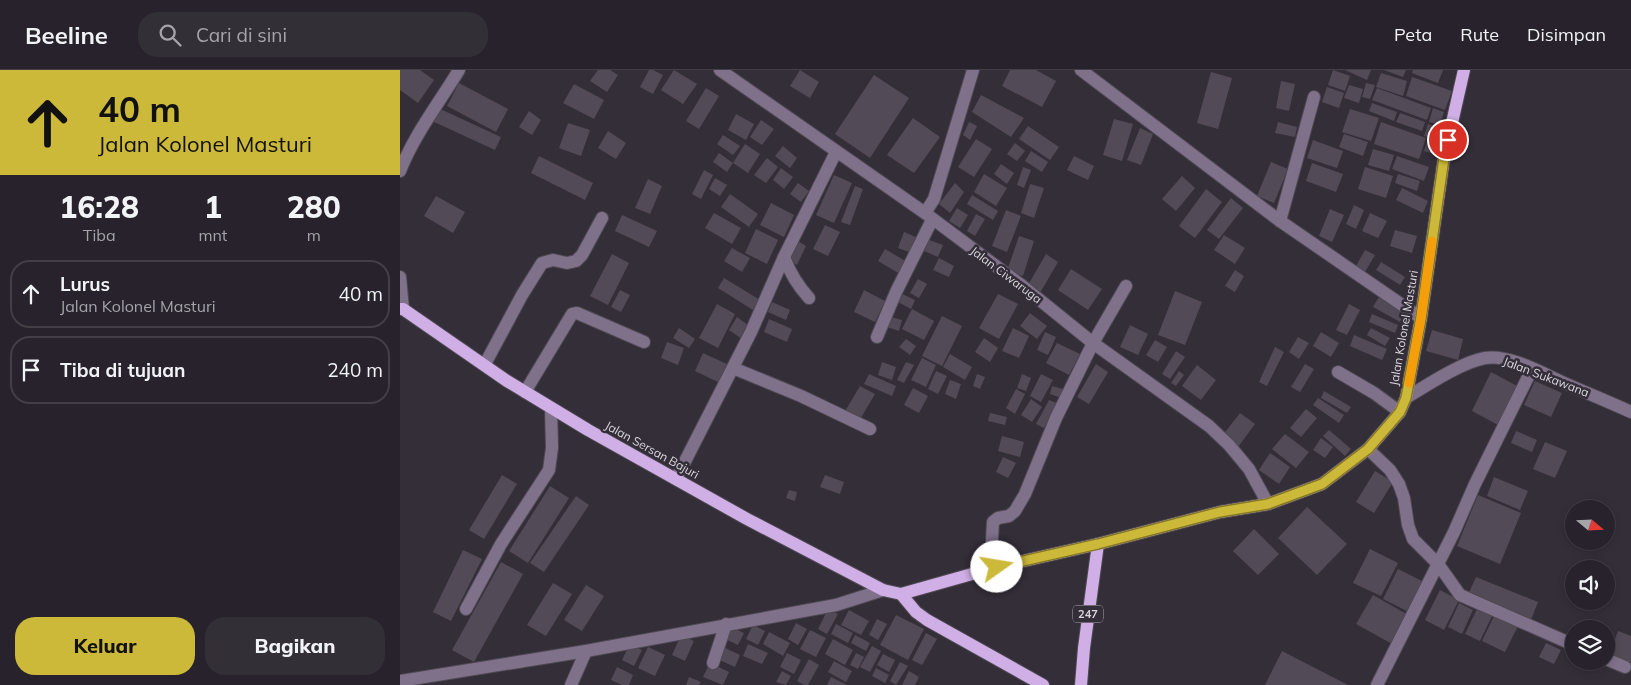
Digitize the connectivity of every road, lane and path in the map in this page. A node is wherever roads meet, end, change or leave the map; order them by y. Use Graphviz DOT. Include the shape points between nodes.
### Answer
graph roads {
  1 [pos="459,70"];
  2 [pos="720,70"];
  3 [pos="973,70"];
  4 [pos="1082,70"];
  5 [pos="1464,70"];
  6 [pos="1314,97"];
  7 [pos="836,152"];
  8 [pos="402,157"];
  9 [pos="400,171"];
  10 [pos="928,216"];
  11 [pos="602,218"];
  12 [pos="1280,221"];
  13 [pos="784,257"];
  14 [pos="400,277"];
  15 [pos="1126,286"];
  16 [pos="809,298"];
  17 [pos="402,309"];
  18 [pos="1421,318"];
  19 [pos="877,337"];
  20 [pos="644,342"];
  21 [pos="1093,343"];
  22 [pos="485,364"];
  23 [pos="733,368"];
  24 [pos="1532,369"];
  25 [pos="1338,372"];
  26 [pos="525,392"];
  27 [pos="1406,398"];
  28 [pos="551,408"];
  29 [pos="1400,412"];
  30 [pos="1631,412"];
  31 [pos="870,429"];
  32 [pos="1368,449"];
  33 [pos="676,479"];
  34 [pos="1268,504"];
  35 [pos="1098,544"];
  36 [pos="1438,564"];
  37 [pos="997,567"];
  38 [pos="883,590"];
  39 [pos="901,594"];
  40 [pos="466,608"];
  41 [pos="726,624"];
  42 [pos="1565,641"];
  43 [pos="586,650"];
  44 [pos="714,663"];
  45 [pos="1615,663"];
  46 [pos="1625,667"];
  47 [pos="400,681"];
  48 [pos="571,685"];
  49 [pos="1043,685"];
  50 [pos="1081,685"];
  51 [pos="1378,685"];
  1 -- 8 [label="street"];
  2 -- 7 [label="street, Jalan Ciwaruga"];
  3 -- 10 [label="street"];
  4 -- 12 [label="street"];
  5 -- 18 [label="main road, Jalan Kolonel Masturi" via="1444,158"];
  6 -- 12 [label="street"];
  7 -- 10 [label="street, Jalan Ciwaruga"];
  7 -- 13 [label="street"];
  8 -- 9 [label="street"];
  10 -- 19 [label="street"];
  10 -- 21 [label="street, Jalan Ciwaruga"];
  11 -- 22 [label="street" via="576,262 553,260 542,263"];
  12 -- 18 [label="street"];
  13 -- 16 [label="street" via="799,288"];
  13 -- 23 [label="street"];
  14 -- 17 [label="street"];
  15 -- 21 [label="street"];
  17 -- 22 [label="main road, Jalan Sersan Bajuri"];
  18 -- 27 [label="main road, Jalan Kolonel Masturi"];
  20 -- 26 [label="street" via="577,313 572,314"];
  21 -- 34 [label="street, Jalan Ciwaruga" via="1209,426 1250,469"];
  21 -- 37 [label="street" via="1056,418 1025,494 1015,511 993,522 992,540"];
  22 -- 26 [label="main road, Jalan Sersan Bajuri"];
  23 -- 31 [label="street"];
  23 -- 33 [label="street"];
  24 -- 27 [label="street, Jalan Sukawana" via="1501,359 1483,358"];
  24 -- 30 [label="street, Jalan Sukawana"];
  24 -- 36 [label="street"];
  25 -- 29 [label="street"];
  26 -- 28 [label="main road, Jalan Sersan Bajuri"];
  27 -- 29 [label="main road, Jalan Kolonel Masturi"];
  28 -- 33 [label="main road, Jalan Sersan Bajuri"];
  28 -- 40 [label="street" via="549,470 501,544"];
  29 -- 32 [label="main road, Jalan Kolonel Masturi"];
  32 -- 34 [label="main road, Jalan Kolonel Masturi" via="1322,484"];
  32 -- 36 [label="street" via="1390,470 1399,484 1413,539"];
  33 -- 38 [label="main road, Jalan Sersan Bajuri"];
  34 -- 35 [label="main road, Jalan Kolonel Masturi" via="1220,512"];
  35 -- 37 [label="main road, Jalan Sersan Bajuri"];
  35 -- 50 [label="main road, 247"];
  36 -- 42 [label="street" via="1460,595"];
  36 -- 51 [label="street"];
  37 -- 39 [label="main road, Jalan Sersan Bajuri"];
  38 -- 39 [label="main road, Jalan Sersan Bajuri"];
  38 -- 41 [label="street" via="836,605"];
  39 -- 49 [label="main road" via="927,620"];
  41 -- 43 [label="street"];
  41 -- 44 [label="street"];
  43 -- 47 [label="street"];
  43 -- 48 [label="street"];
  45 -- 46 [label="street"];
}
